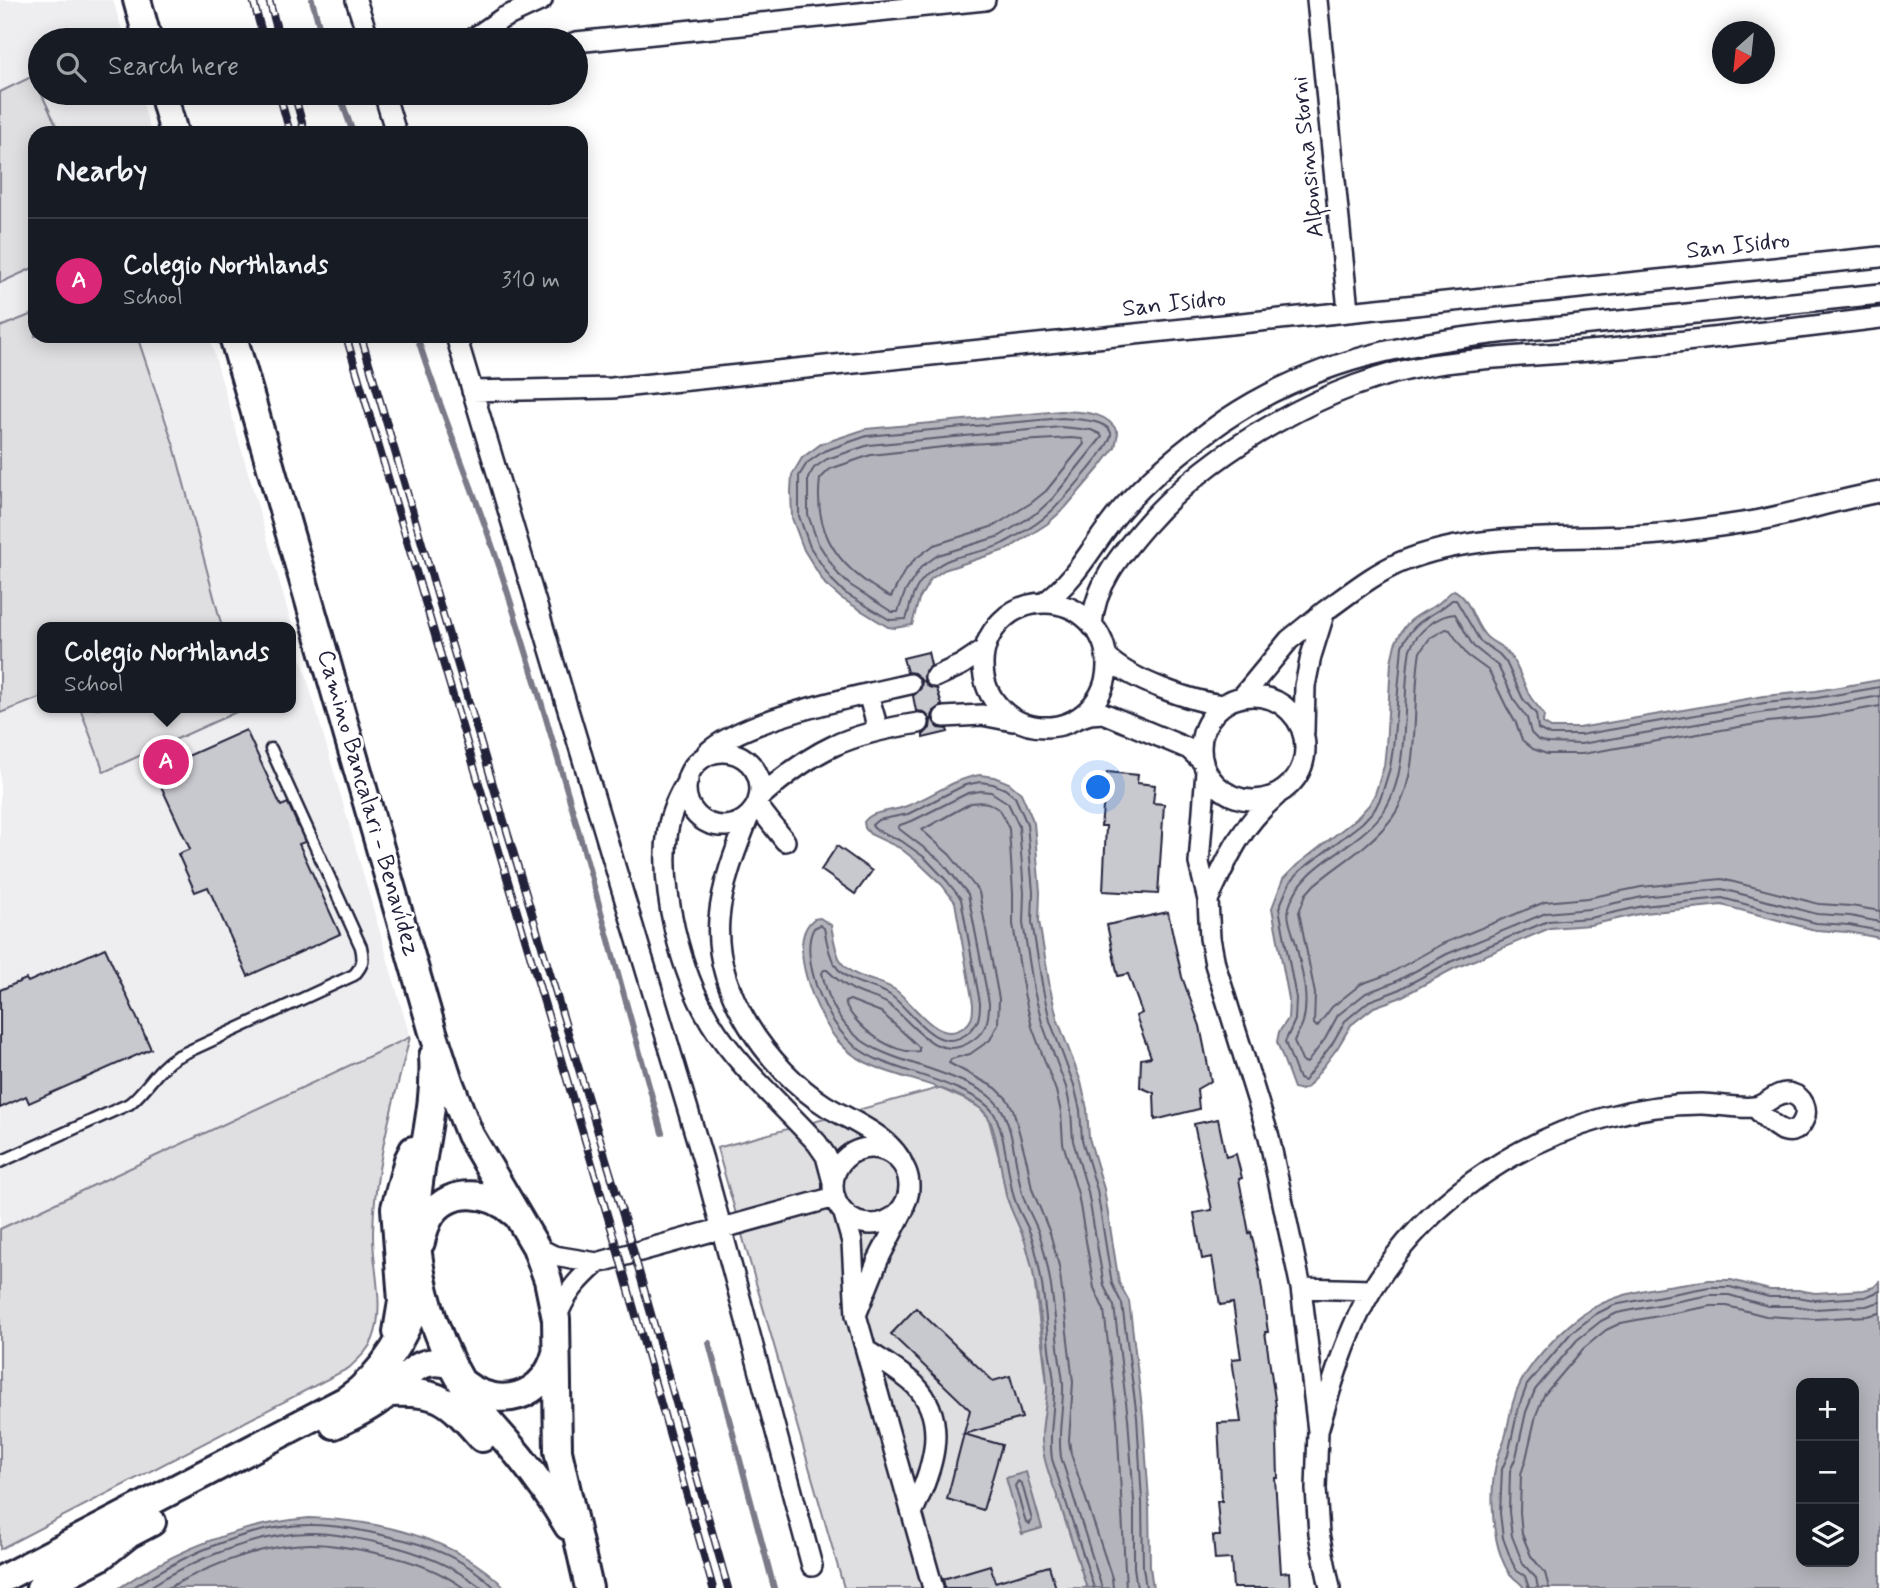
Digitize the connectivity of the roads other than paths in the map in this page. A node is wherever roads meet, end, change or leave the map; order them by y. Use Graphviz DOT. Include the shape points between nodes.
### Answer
graph roads {
  1 [pos="137,0"];
  2 [pos="356,0"];
  3 [pos="542,0"];
  4 [pos="985,0"];
  5 [pos="1317,0"];
  6 [pos="145,28"];
  7 [pos="365,28"];
  8 [pos="488,28"];
  9 [pos="588,41"];
  10 [pos="166,105"];
  11 [pos="388,105"];
  12 [pos="172,126"];
  13 [pos="394,126"];
  14 [pos="1880,257"];
  15 [pos="1880,294"];
  16 [pos="1348,310"];
  17 [pos="1880,318"];
  18 [pos="235,343"];
  19 [pos="458,343"];
  20 [pos="1427,343"];
  21 [pos="1431,365"];
  22 [pos="472,391"];
  23 [pos="1880,492"];
  24 [pos="1044,604"];
  25 [pos="1325,611"];
  26 [pos="1092,626"];
  27 [pos="985,649"];
  28 [pos="1106,656"];
  29 [pos="935,677"];
  30 [pos="910,684"];
  31 [pos="868,694"];
  32 [pos="1242,697"];
  33 [pos="1224,705"];
  34 [pos="944,717"];
  35 [pos="1077,718"];
  36 [pos="919,723"];
  37 [pos="1019,723"];
  38 [pos="878,729"];
  39 [pos="1304,740"];
  40 [pos="271,749"];
  41 [pos="1205,767"];
  42 [pos="693,771"];
  43 [pos="1280,792"];
  44 [pos="755,807"];
  45 [pos="785,841"];
  46 [pos="1208,900"];
  47 [pos="432,1029"];
  48 [pos="1755,1107"];
  49 [pos="429,1121"];
  50 [pos="0,1162"];
  51 [pos="904,1167"];
  52 [pos="837,1198"];
  53 [pos="906,1203"];
  54 [pos="517,1216"];
  55 [pos="721,1229"];
  56 [pos="536,1247"];
  57 [pos="419,1251"];
  58 [pos="597,1263"];
  59 [pos="1301,1288"];
  60 [pos="424,1289"];
  61 [pos="1371,1290"];
  62 [pos="856,1315"];
  63 [pos="556,1319"];
  64 [pos="395,1348"];
  65 [pos="557,1348"];
  66 [pos="866,1350"];
  67 [pos="456,1372"];
  68 [pos="389,1393"];
  69 [pos="1318,1431"];
  70 [pos="541,1486"];
  71 [pos="912,1513"];
  72 [pos="578,1543"];
  73 [pos="812,1566"];
  74 [pos="0,1580"];
  75 [pos="40,1588"];
  76 [pos="589,1588"];
  77 [pos="933,1588"];
  78 [pos="1330,1588"];
  1 -- 6 [label="main road"];
  2 -- 7 [label="street"];
  3 -- 8 [label="street"];
  4 -- 9 [label="street"];
  5 -- 16 [label="street, Alfonsina Storni"];
  10 -- 12 [label="main road"];
  11 -- 13 [label="street"];
  14 -- 16 [label="street, San Isidro"];
  15 -- 20 [label="street"];
  16 -- 22 [label="street, San Isidro" via="612,388"];
  17 -- 21 [label="street"];
  18 -- 47 [label="main road, Camino Bancalari - Benavídez"];
  19 -- 22 [label="street"];
  20 -- 21 [label="street"];
  20 -- 24 [label="street" via="1312,373 1225,420 1149,480 1097,540 1065,587"];
  21 -- 26 [label="street" via="1348,389 1301,410 1203,471 1158,511 1127,547 1097,596"];
  22 -- 55 [label="street"];
  23 -- 25 [label="street" via="1760,520 1690,530 1457,545 1401,562"];
  24 -- 26 [label="street" via="1066,607"];
  24 -- 27 [label="street" via="1021,608 1002,620"];
  25 -- 32 [label="street" via="1289,640"];
  25 -- 39 [label="street" via="1305,686"];
  26 -- 28 [label="street"];
  27 -- 29 [label="street"];
  27 -- 37 [label="street" via="983,671 989,692"];
  28 -- 33 [label="street" via="1120,670 1192,699"];
  28 -- 35 [label="street" via="1101,692"];
  30 -- 31 [label="street"];
  31 -- 38 [label="street"];
  31 -- 42 [label="street" via="757,725 709,750"];
  32 -- 33 [label="street"];
  32 -- 39 [label="street" via="1279,703 1298,723"];
  33 -- 41 [label="street" via="1202,734"];
  34 -- 37 [label="street" via="982,715"];
  35 -- 37 [label="street" via="1055,726"];
  35 -- 41 [label="street" via="1103,713 1189,749"];
  36 -- 38 [label="street"];
  38 -- 44 [label="street" via="846,739 799,764"];
  39 -- 43 [label="street" via="1300,770"];
  40 -- 50 [label="lane" via="361,947 361,968 167,1062 129,1104"];
  41 -- 43 [label="street" via="1218,786 1234,796 1253,800"];
  41 -- 46 [label="street" via="1199,863"];
  42 -- 44 [label="street" via="709,755 723,752 742,757 756,772 760,785"];
  42 -- 44 [label="street" via="687,793 691,806 705,821 731,825"];
  42 -- 52 [label="street" via="676,801 666,851 670,897 686,967 712,1024 817,1143"];
  43 -- 46 [label="street" via="1247,824"];
  44 -- 45 [label="street"];
  44 -- 51 [label="street" via="728,871 719,922 727,979 740,1012 756,1039 790,1078 890,1145 900,1154"];
  46 -- 59 [label="street" via="1215,964 1269,1137"];
  47 -- 49 [label="main road, Camino Bancalari - Benavídez" via="435,1079"];
  47 -- 54 [label="main road, Camino Bancalari - Benavídez" via="470,1135"];
  48 -- 61 [label="street" via="1656,1107 1607,1117 1523,1149 1451,1199 1396,1255"];
  49 -- 57 [label="main road, Camino Bancalari - Benavídez" via="417,1207"];
  49 -- 64 [label="main road" via="408,1160 395,1209 402,1301"];
  51 -- 52 [label="street" via="884,1150 850,1154 841,1163"];
  51 -- 53 [label="street" via="910,1189"];
  52 -- 53 [label="street" via="856,1222 878,1224 892,1219"];
  52 -- 55 [label="street"];
  52 -- 62 [label="street" via="852,1242"];
  53 -- 62 [label="street"];
  54 -- 56 [label="main road, Camino Bancalari - Benavídez"];
  54 -- 57 [label="main road" via="485,1195 465,1195 431,1214"];
  55 -- 58 [label="street"];
  55 -- 73 [label="street"];
  56 -- 58 [label="street" via="554,1256"];
  56 -- 63 [label="main road, Camino Bancalari - Benavídez"];
  57 -- 60 [label="main road, Camino Bancalari - Benavídez"];
  58 -- 63 [label="street" via="576,1281"];
  59 -- 61 [label="street"];
  59 -- 69 [label="street"];
  60 -- 64 [label="main road"];
  60 -- 67 [label="main road, Camino Bancalari - Benavídez"];
  61 -- 69 [label="street" via="1334,1377"];
  62 -- 66 [label="street"];
  63 -- 65 [label="main road, Camino Bancalari - Benavídez"];
  64 -- 74 [label="main road" via="369,1383 346,1400"];
  65 -- 67 [label="main road" via="553,1366 542,1381 510,1398 475,1392"];
  65 -- 72 [label="main road, Camino Bancalari - Benavídez" via="558,1451"];
  66 -- 71 [label="street"];
  66 -- 71 [label="street" via="915,1385 934,1416 932,1459"];
  67 -- 68 [label="main road" via="433,1361 421,1364"];
  67 -- 70 [label="main road, Camino Bancalari - Benavídez" via="479,1409"];
  68 -- 70 [label="main road" via="418,1392 443,1399 490,1446"];
  68 -- 75 [label="main road" via="129,1534 100,1557"];
  69 -- 78 [label="street" via="1319,1534"];
  70 -- 72 [label="main road, Camino Bancalari - Benavídez"];
  71 -- 77 [label="street"];
  72 -- 76 [label="main road, Camino Bancalari - Benavídez"];
}
